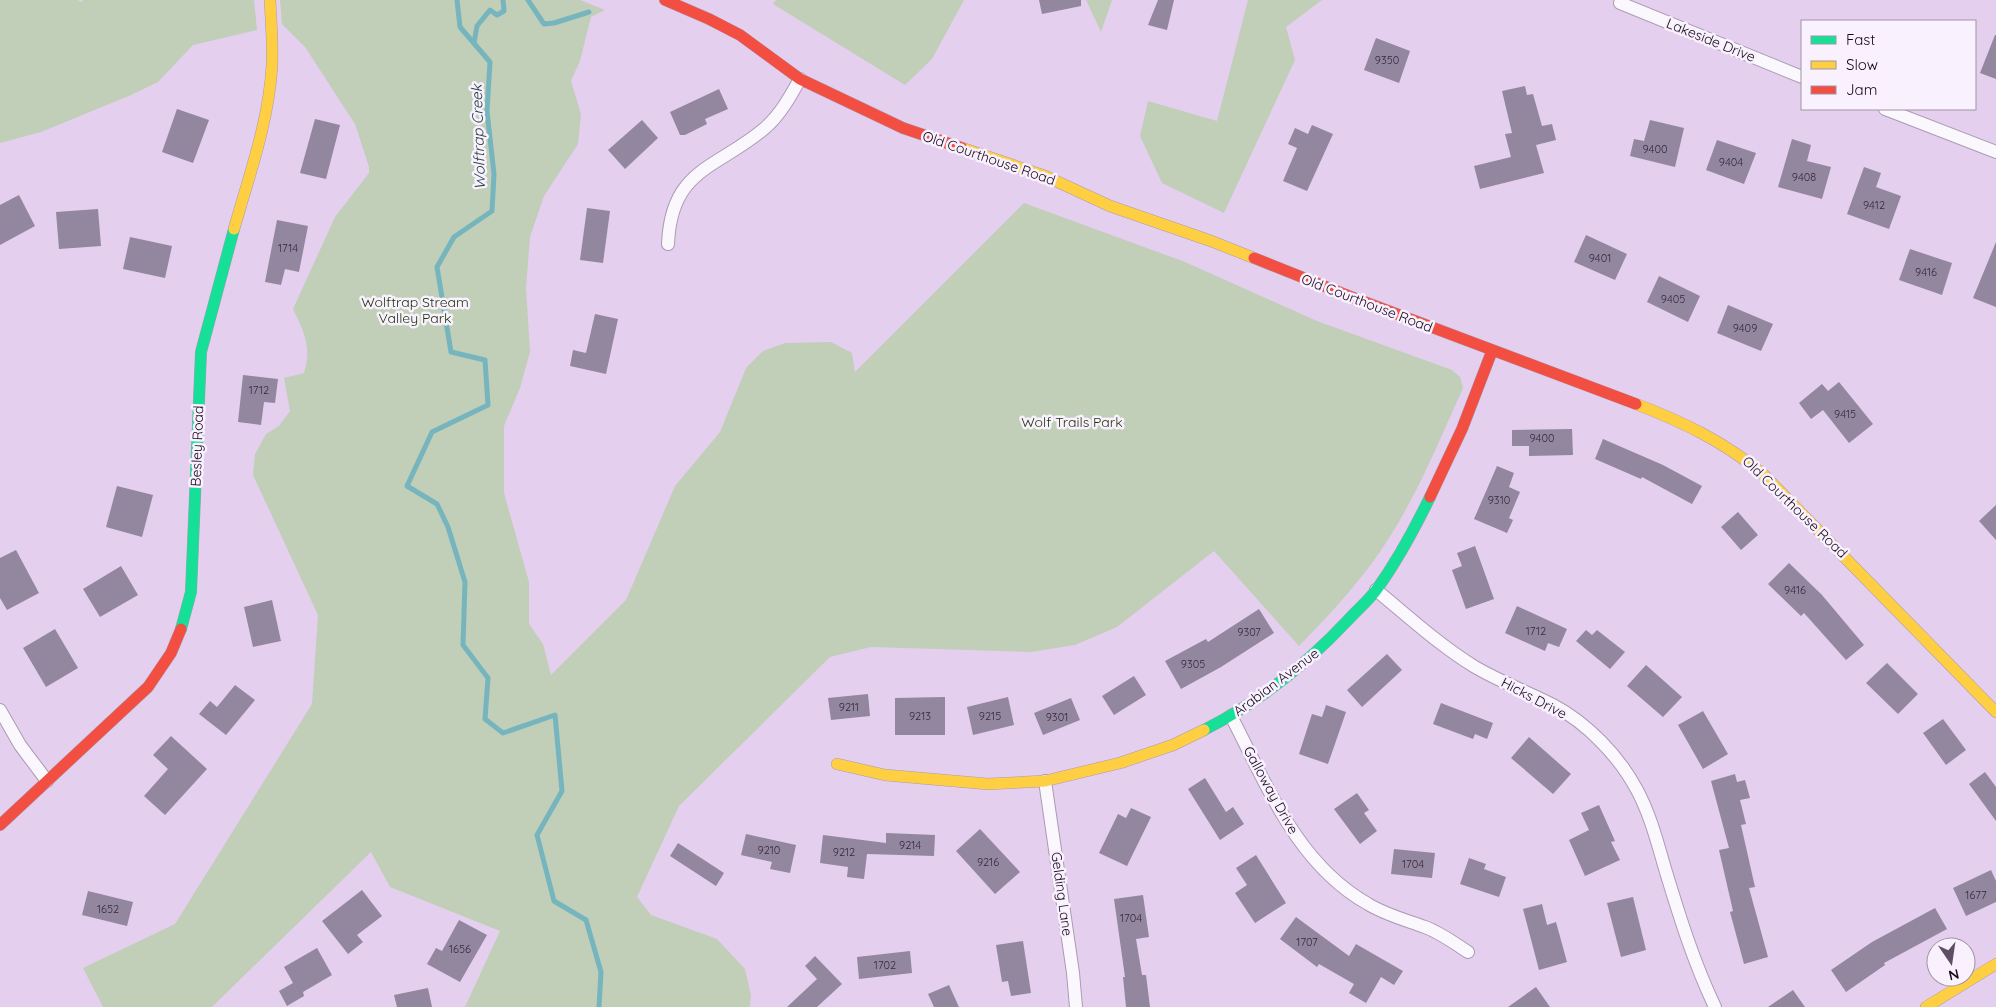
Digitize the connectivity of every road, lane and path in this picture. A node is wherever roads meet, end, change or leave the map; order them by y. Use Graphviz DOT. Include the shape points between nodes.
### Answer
graph roads {
  1 [pos="270,0"];
  2 [pos="665,0"];
  3 [pos="1620,3"];
  4 [pos="1801,77"];
  5 [pos="800,79"];
  6 [pos="1888,110"];
  7 [pos="1996,152"];
  8 [pos="668,244"];
  9 [pos="1492,351"];
  10 [pos="1376,590"];
  11 [pos="0,710"];
  12 [pos="1996,712"];
  13 [pos="1231,716"];
  14 [pos="837,764"];
  15 [pos="47,781"];
  16 [pos="1045,781"];
  17 [pos="0,825"];
  18 [pos="1468,952"];
  19 [pos="1996,964"];
  20 [pos="1076,1007"];
  21 [pos="1715,1007"];
  22 [pos="1926,1007"];
  1 -- 15 [label="street, Besley Road" via="272,65 268,98 201,352 191,592 186,619 165,666 148,687"];
  2 -- 5 [label="street, Old Courthouse Road" via="749,40"];
  3 -- 4 [label="street, Lakeside Drive"];
  5 -- 8 [label="street" via="783,108 766,127 719,158 681,192 672,209"];
  5 -- 9 [label="street, Old Courthouse Road" via="903,128 1045,176 1110,206 1212,241"];
  6 -- 7 [label="street"];
  9 -- 10 [label="street, Arabian Avenue" via="1462,429 1420,518"];
  9 -- 12 [label="street, Old Courthouse Road" via="1692,426 1740,453 1777,486"];
  10 -- 13 [label="street, Arabian Avenue" via="1322,649"];
  10 -- 21 [label="street, Hicks Drive" via="1476,668 1555,706 1579,723 1618,762 1637,789 1649,816 1689,946"];
  11 -- 15 [label="street" via="20,745"];
  13 -- 16 [label="street, Arabian Avenue" via="1173,745 1120,763"];
  13 -- 18 [label="street, Galloway Drive" via="1287,823 1324,872 1369,905 1427,928"];
  14 -- 16 [label="street, Arabian Avenue" via="886,775 988,784"];
  15 -- 17 [label="street, Besley Road"];
  16 -- 20 [label="street, Gelding Lane" via="1074,973"];
  19 -- 22 [label="street"];
}
